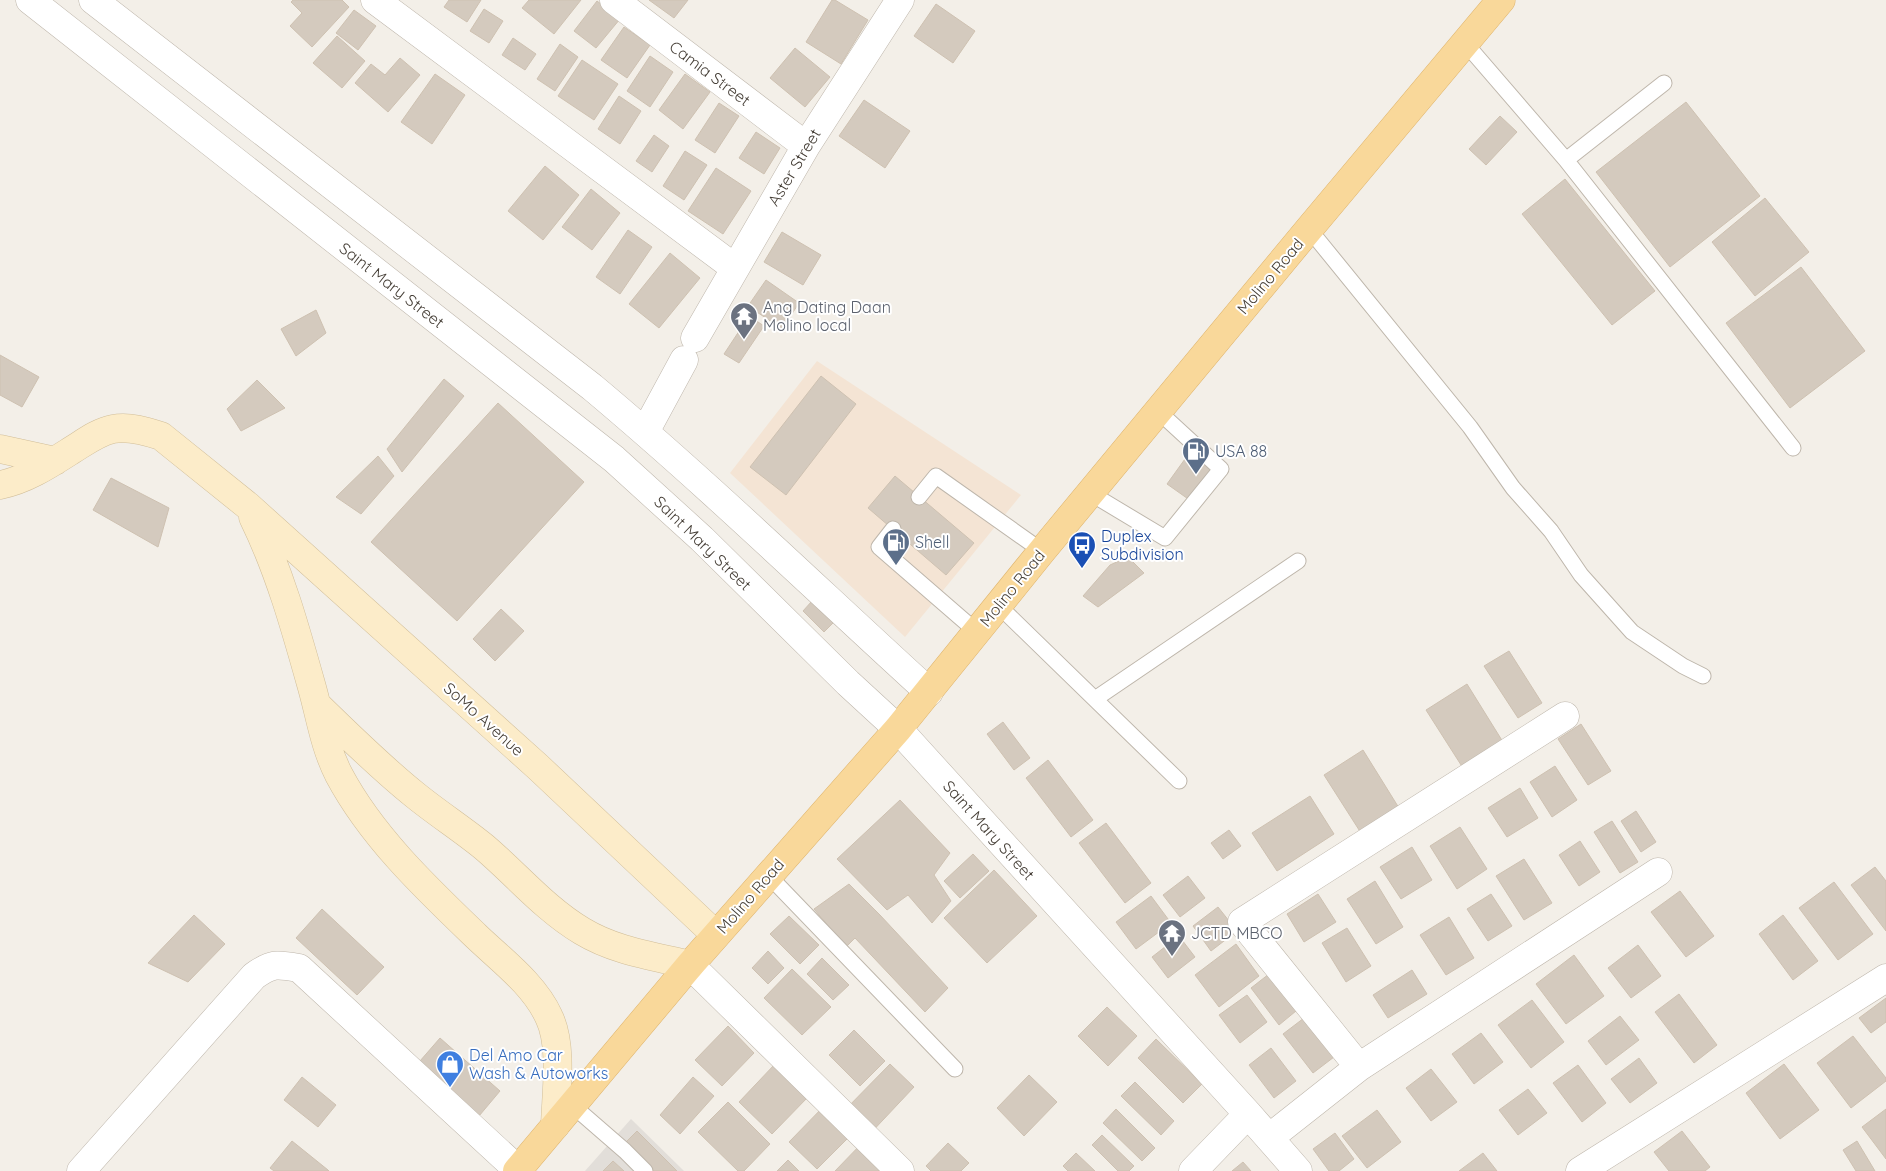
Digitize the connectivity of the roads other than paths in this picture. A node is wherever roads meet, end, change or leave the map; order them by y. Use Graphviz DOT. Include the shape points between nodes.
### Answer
graph roads {
  1 [pos="93,0"];
  2 [pos="375,0"];
  3 [pos="614,0"];
  4 [pos="900,0"];
  5 [pos="1501,0"];
  6 [pos="36,2"];
  7 [pos="1466,44"];
  8 [pos="1664,83"];
  9 [pos="806,146"];
  10 [pos="1566,160"];
  11 [pos="1309,229"];
  12 [pos="735,268"];
  13 [pos="1158,411"];
  14 [pos="645,432"];
  15 [pos="1793,448"];
  16 [pos="0,449"];
  17 [pos="55,461"];
  18 [pos="0,485"];
  19 [pos="1090,494"];
  20 [pos="919,497"];
  21 [pos="248,506"];
  22 [pos="893,530"];
  23 [pos="1042,551"];
  24 [pos="1298,561"];
  25 [pos="998,605"];
  26 [pos="976,632"];
  27 [pos="1703,676"];
  28 [pos="929,692"];
  29 [pos="1095,700"];
  30 [pos="317,705"];
  31 [pos="1565,716"];
  32 [pos="898,729"];
  33 [pos="1179,780"];
  34 [pos="1658,872"];
  35 [pos="768,875"];
  36 [pos="716,935"];
  37 [pos="690,965"];
  38 [pos="1886,978"];
  39 [pos="1359,1067"];
  40 [pos="955,1069"];
  41 [pos="572,1104"];
  42 [pos="1248,1114"];
  43 [pos="555,1126"];
  44 [pos="1269,1138"];
  45 [pos="81,1171"];
  46 [pos="517,1171"];
  47 [pos="645,1171"];
  48 [pos="900,1171"];
  49 [pos="1193,1171"];
  50 [pos="1298,1171"];
  51 [pos="1580,1171"];
  1 -- 14 [label="street" via="592,387"];
  2 -- 12 [label="street"];
  3 -- 9 [label="street, Camia Street"];
  4 -- 9 [label="street, Aster Street"];
  5 -- 7 [label="main road, Molino Road"];
  6 -- 32 [label="street, Saint Mary Street" via="614,459"];
  7 -- 10 [label="lane"];
  7 -- 11 [label="main road, Molino Road"];
  8 -- 10 [label="lane"];
  9 -- 12 [label="street, Aster Street"];
  10 -- 15 [label="lane"];
  11 -- 13 [label="main road, Molino Road"];
  11 -- 27 [label="lane" via="1470,427 1581,575 1632,632"];
  12 -- 14 [label="street, Aster Street"];
  13 -- 19 [label="main road, Molino Road"];
  13 -- 19 [label="lane" via="1221,469 1166,538"];
  14 -- 28 [label="street"];
  16 -- 17 [label="main road"];
  17 -- 18 [label="main road, SoMo Avenue"];
  17 -- 21 [label="main road, SoMo Avenue" via="96,435 113,429 145,430 162,436"];
  19 -- 23 [label="main road, Molino Road"];
  20 -- 23 [label="lane" via="936,476"];
  21 -- 30 [label="main road, SoMo Avenue" via="279,576"];
  21 -- 36 [label="main road, SoMo Avenue" via="538,767"];
  22 -- 26 [label="lane" via="879,547"];
  23 -- 25 [label="main road, Molino Road"];
  24 -- 29 [label="lane"];
  25 -- 26 [label="main road, Molino Road"];
  25 -- 29 [label="lane"];
  26 -- 28 [label="main road, Molino Road"];
  28 -- 32 [label="main road, Molino Road"];
  29 -- 33 [label="lane"];
  30 -- 37 [label="main road" via="374,761 582,931 626,950"];
  30 -- 43 [label="main road, SoMo Avenue" via="324,737 338,772 370,822 441,902 523,981 549,1017 555,1034"];
  31 -- 39 [label="street" via="1242,922"];
  32 -- 35 [label="main road, Molino Road"];
  32 -- 42 [label="street, Saint Mary Street"];
  34 -- 39 [label="street"];
  35 -- 36 [label="main road, Molino Road"];
  35 -- 40 [label="lane"];
  36 -- 37 [label="main road, Molino Road"];
  37 -- 41 [label="main road, Molino Road"];
  37 -- 48 [label="street"];
  38 -- 51 [label="street"];
  39 -- 44 [label="street"];
  41 -- 43 [label="main road, Molino Road"];
  41 -- 47 [label="lane"];
  42 -- 44 [label="street, Saint Mary Street"];
  42 -- 49 [label="street"];
  43 -- 46 [label="main road, Molino Road"];
  44 -- 50 [label="street, Saint Mary Street"];
  45 -- 46 [label="street" via="254,976 268,966 284,965 299,968"];
}
